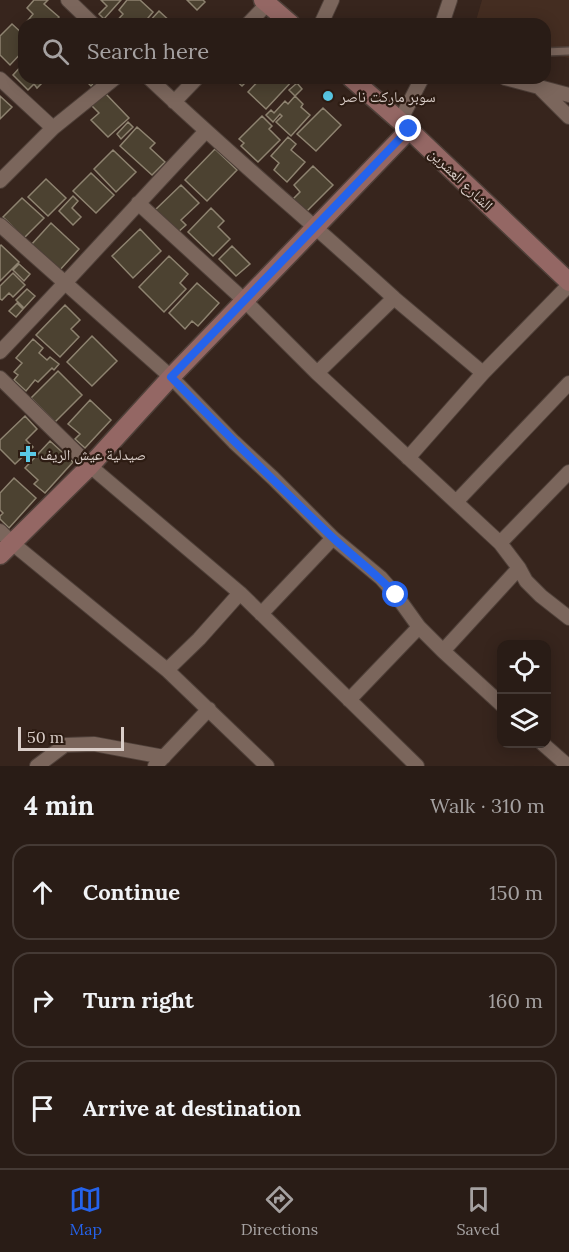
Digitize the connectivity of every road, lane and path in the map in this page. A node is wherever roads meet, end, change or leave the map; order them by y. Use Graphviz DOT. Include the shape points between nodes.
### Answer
graph roads {
  1 [pos="68,0"];
  2 [pos="332,0"];
  3 [pos="450,0"];
  4 [pos="265,2"];
  5 [pos="87,18"];
  6 [pos="253,18"];
  7 [pos="284,18"];
  8 [pos="324,18"];
  9 [pos="444,18"];
  10 [pos="569,51"];
  11 [pos="551,52"];
  12 [pos="0,79"];
  13 [pos="108,84"];
  14 [pos="155,84"];
  15 [pos="191,84"];
  16 [pos="358,84"];
  17 [pos="420,84"];
  18 [pos="525,84"];
  19 [pos="539,88"];
  20 [pos="569,95"];
  21 [pos="174,102"];
  22 [pos="569,117"];
  23 [pos="404,125"];
  24 [pos="53,128"];
  25 [pos="206,131"];
  26 [pos="0,182"];
  27 [pos="138,203"];
  28 [pos="0,225"];
  29 [pos="315,227"];
  30 [pos="66,284"];
  31 [pos="569,284"];
  32 [pos="394,298"];
  33 [pos="244,300"];
  34 [pos="0,352"];
  35 [pos="317,373"];
  36 [pos="483,373"];
  37 [pos="171,377"];
  38 [pos="0,378"];
  39 [pos="569,383"];
  40 [pos="408,459"];
  41 [pos="90,466"];
  42 [pos="569,471"];
  43 [pos="456,502"];
  44 [pos="333,538"];
  45 [pos="4,543"];
  46 [pos="500,543"];
  47 [pos="519,568"];
  48 [pos="240,593"];
  49 [pos="261,614"];
  50 [pos="569,618"];
  51 [pos="419,627"];
  52 [pos="443,651"];
  53 [pos="167,670"];
  54 [pos="349,700"];
  55 [pos="497,701"];
  56 [pos="209,709"];
  57 [pos="548,748"];
  58 [pos="160,761"];
  59 [pos="37,766"];
  60 [pos="267,766"];
  61 [pos="417,766"];
  62 [pos="568,766"];
  1 -- 5 [label="street"];
  2 -- 8 [label="street"];
  3 -- 9 [label="street"];
  4 -- 6 [label="street"];
  4 -- 7 [label="street"];
  10 -- 11 [label="lane"];
  12 -- 24 [label="street"];
  13 -- 24 [label="street"];
  14 -- 21 [label="street"];
  15 -- 21 [label="street"];
  16 -- 23 [label="street, الشارع العشرين"];
  17 -- 23 [label="street"];
  18 -- 19 [label="street"];
  19 -- 20 [label="street"];
  19 -- 22 [label="street"];
  21 -- 25 [label="street"];
  23 -- 29 [label="street"];
  23 -- 31 [label="street, الشارع العشرين"];
  24 -- 26 [label="street"];
  25 -- 27 [label="street"];
  25 -- 29 [label="street"];
  27 -- 30 [label="street"];
  27 -- 33 [label="street"];
  28 -- 30 [label="street"];
  29 -- 32 [label="street"];
  29 -- 33 [label="street"];
  30 -- 34 [label="street"];
  30 -- 37 [label="street"];
  31 -- 36 [label="street"];
  32 -- 35 [label="street"];
  32 -- 36 [label="street"];
  33 -- 35 [label="street"];
  33 -- 37 [label="street"];
  35 -- 40 [label="street"];
  36 -- 40 [label="street"];
  37 -- 41 [label="street"];
  37 -- 44 [label="street"];
  38 -- 41 [label="street"];
  39 -- 43 [label="street"];
  40 -- 43 [label="street"];
  41 -- 45 [label="street"];
  41 -- 48 [label="street"];
  42 -- 46 [label="street"];
  43 -- 46 [label="street"];
  44 -- 49 [label="street"];
  44 -- 51 [label="street" via="381,578"];
  45 -- 53 [label="street"];
  46 -- 47 [label="street"];
  47 -- 50 [label="street" via="541,596"];
  47 -- 52 [label="street"];
  48 -- 49 [label="street"];
  48 -- 53 [label="street"];
  49 -- 54 [label="street"];
  51 -- 52 [label="street"];
  51 -- 54 [label="street"];
  52 -- 55 [label="street"];
  53 -- 56 [label="street"];
  54 -- 61 [label="street"];
  56 -- 58 [label="street"];
  56 -- 60 [label="street"];
  57 -- 62 [label="street"];
  58 -- 59 [label="street" via="94,744 65,745"];
}
